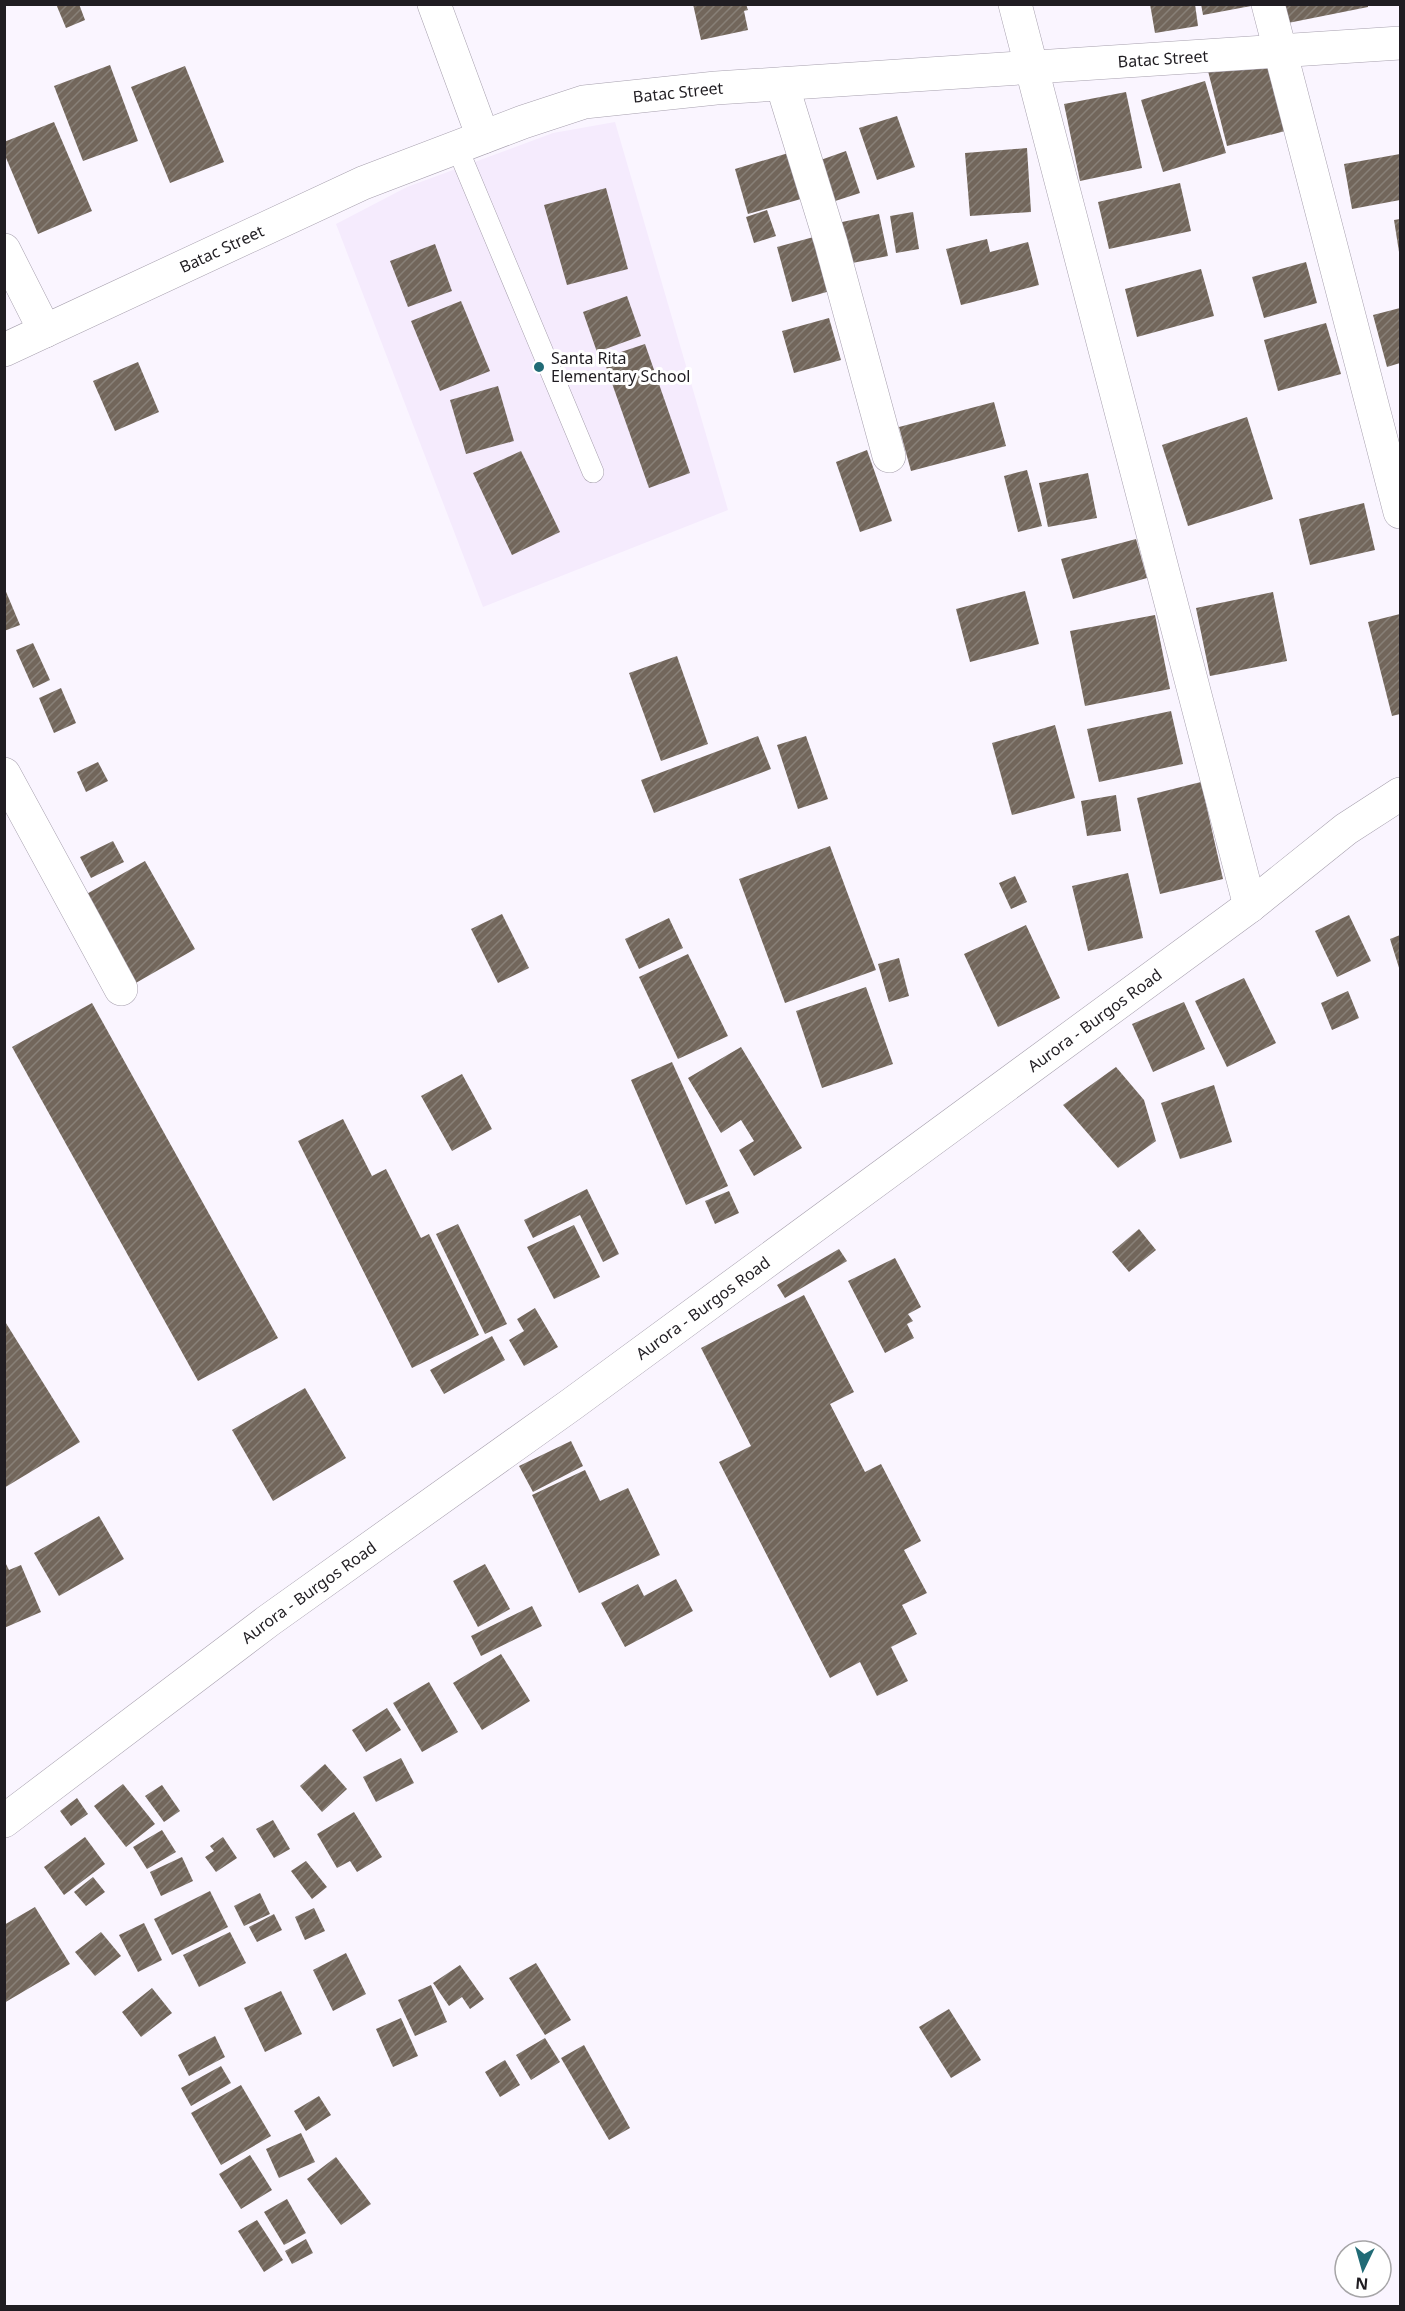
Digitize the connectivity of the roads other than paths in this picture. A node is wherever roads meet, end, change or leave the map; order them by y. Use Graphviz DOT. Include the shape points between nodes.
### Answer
graph roads {
  1 [pos="434,4"];
  2 [pos="1015,4"];
  3 [pos="1268,4"];
  4 [pos="1401,43"];
  5 [pos="1279,50"];
  6 [pos="1031,67"];
  7 [pos="782,84"];
  8 [pos="470,142"];
  9 [pos="4,250"];
  10 [pos="45,331"];
  11 [pos="4,350"];
  12 [pos="889,456"];
  13 [pos="594,472"];
  14 [pos="1401,512"];
  15 [pos="4,774"];
  16 [pos="1401,794"];
  17 [pos="1250,906"];
  18 [pos="121,989"];
  19 [pos="4,1821"];
  1 -- 8 [label="street"];
  2 -- 6 [label="street"];
  3 -- 5 [label="street"];
  4 -- 5 [label="street, Batac Street"];
  5 -- 6 [label="street, Batac Street"];
  5 -- 14 [label="street"];
  6 -- 7 [label="street, Batac Street"];
  6 -- 17 [label="street"];
  7 -- 8 [label="street, Batac Street" via="584,102"];
  7 -- 12 [label="street" via="831,243"];
  8 -- 10 [label="street, Batac Street" via="363,183"];
  8 -- 13 [label="lane"];
  9 -- 10 [label="street"];
  10 -- 11 [label="street, Batac Street"];
  15 -- 18 [label="street"];
  16 -- 17 [label="street, Aurora - Burgos Road" via="1346,829"];
  17 -- 19 [label="street, Aurora - Burgos Road" via="572,1404 268,1621"];
}
